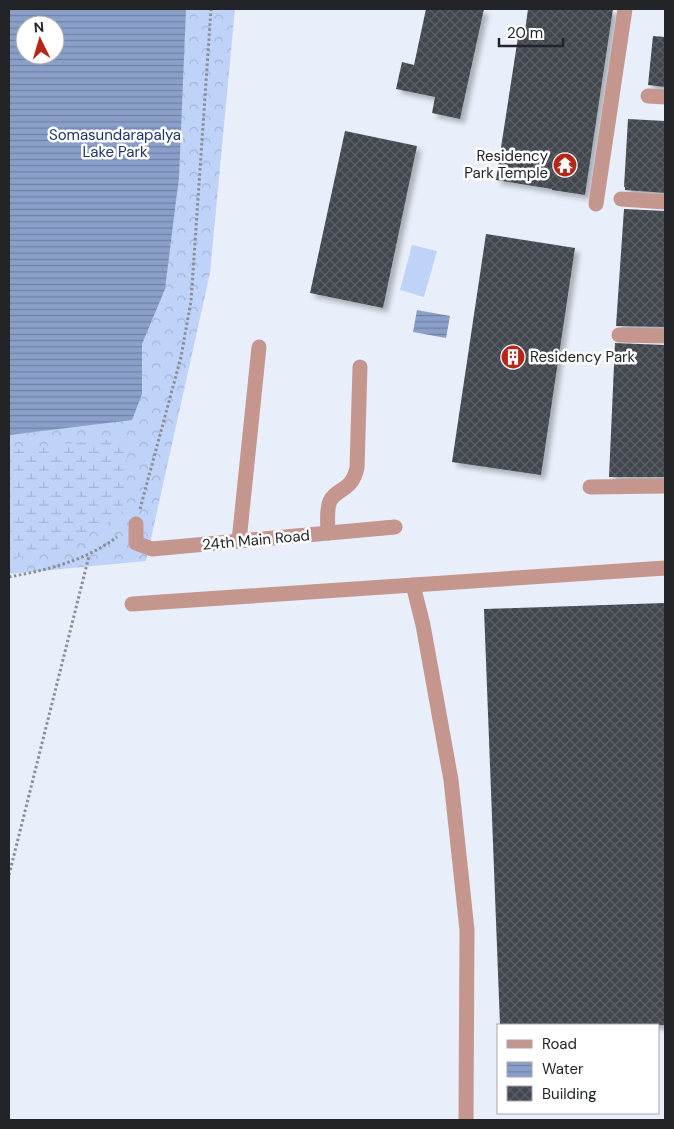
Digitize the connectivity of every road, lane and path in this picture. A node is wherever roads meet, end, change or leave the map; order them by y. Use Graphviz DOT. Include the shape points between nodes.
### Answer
graph roads {
  1 [pos="211,9"];
  2 [pos="625,9"];
  3 [pos="648,96"];
  4 [pos="665,97"];
  5 [pos="621,200"];
  6 [pos="665,202"];
  7 [pos="596,204"];
  8 [pos="619,335"];
  9 [pos="665,336"];
  10 [pos="259,347"];
  11 [pos="360,367"];
  12 [pos="665,486"];
  13 [pos="590,487"];
  14 [pos="136,524"];
  15 [pos="396,527"];
  16 [pos="328,533"];
  17 [pos="239,541"];
  18 [pos="89,555"];
  19 [pos="665,568"];
  20 [pos="9,577"];
  21 [pos="413,585"];
  22 [pos="132,604"];
  23 [pos="9,875"];
  24 [pos="466,1120"];
  1 -- 14 [label="path" via="191,301 181,357"];
  2 -- 7 [label="street"];
  3 -- 4 [label="street"];
  5 -- 6 [label="street"];
  8 -- 9 [label="street"];
  10 -- 17 [label="street"];
  11 -- 16 [label="street" via="357,468 350,485 331,498"];
  12 -- 13 [label="street"];
  14 -- 17 [label="street, 24th Main Road" via="136,543 152,549"];
  14 -- 18 [label="path"];
  15 -- 16 [label="street, 24th Main Road"];
  16 -- 17 [label="street, 24th Main Road"];
  18 -- 20 [label="path" via="45,571"];
  18 -- 23 [label="path"];
  19 -- 21 [label="street"];
  21 -- 22 [label="street"];
  21 -- 24 [label="street" via="450,780 468,930"];
}
